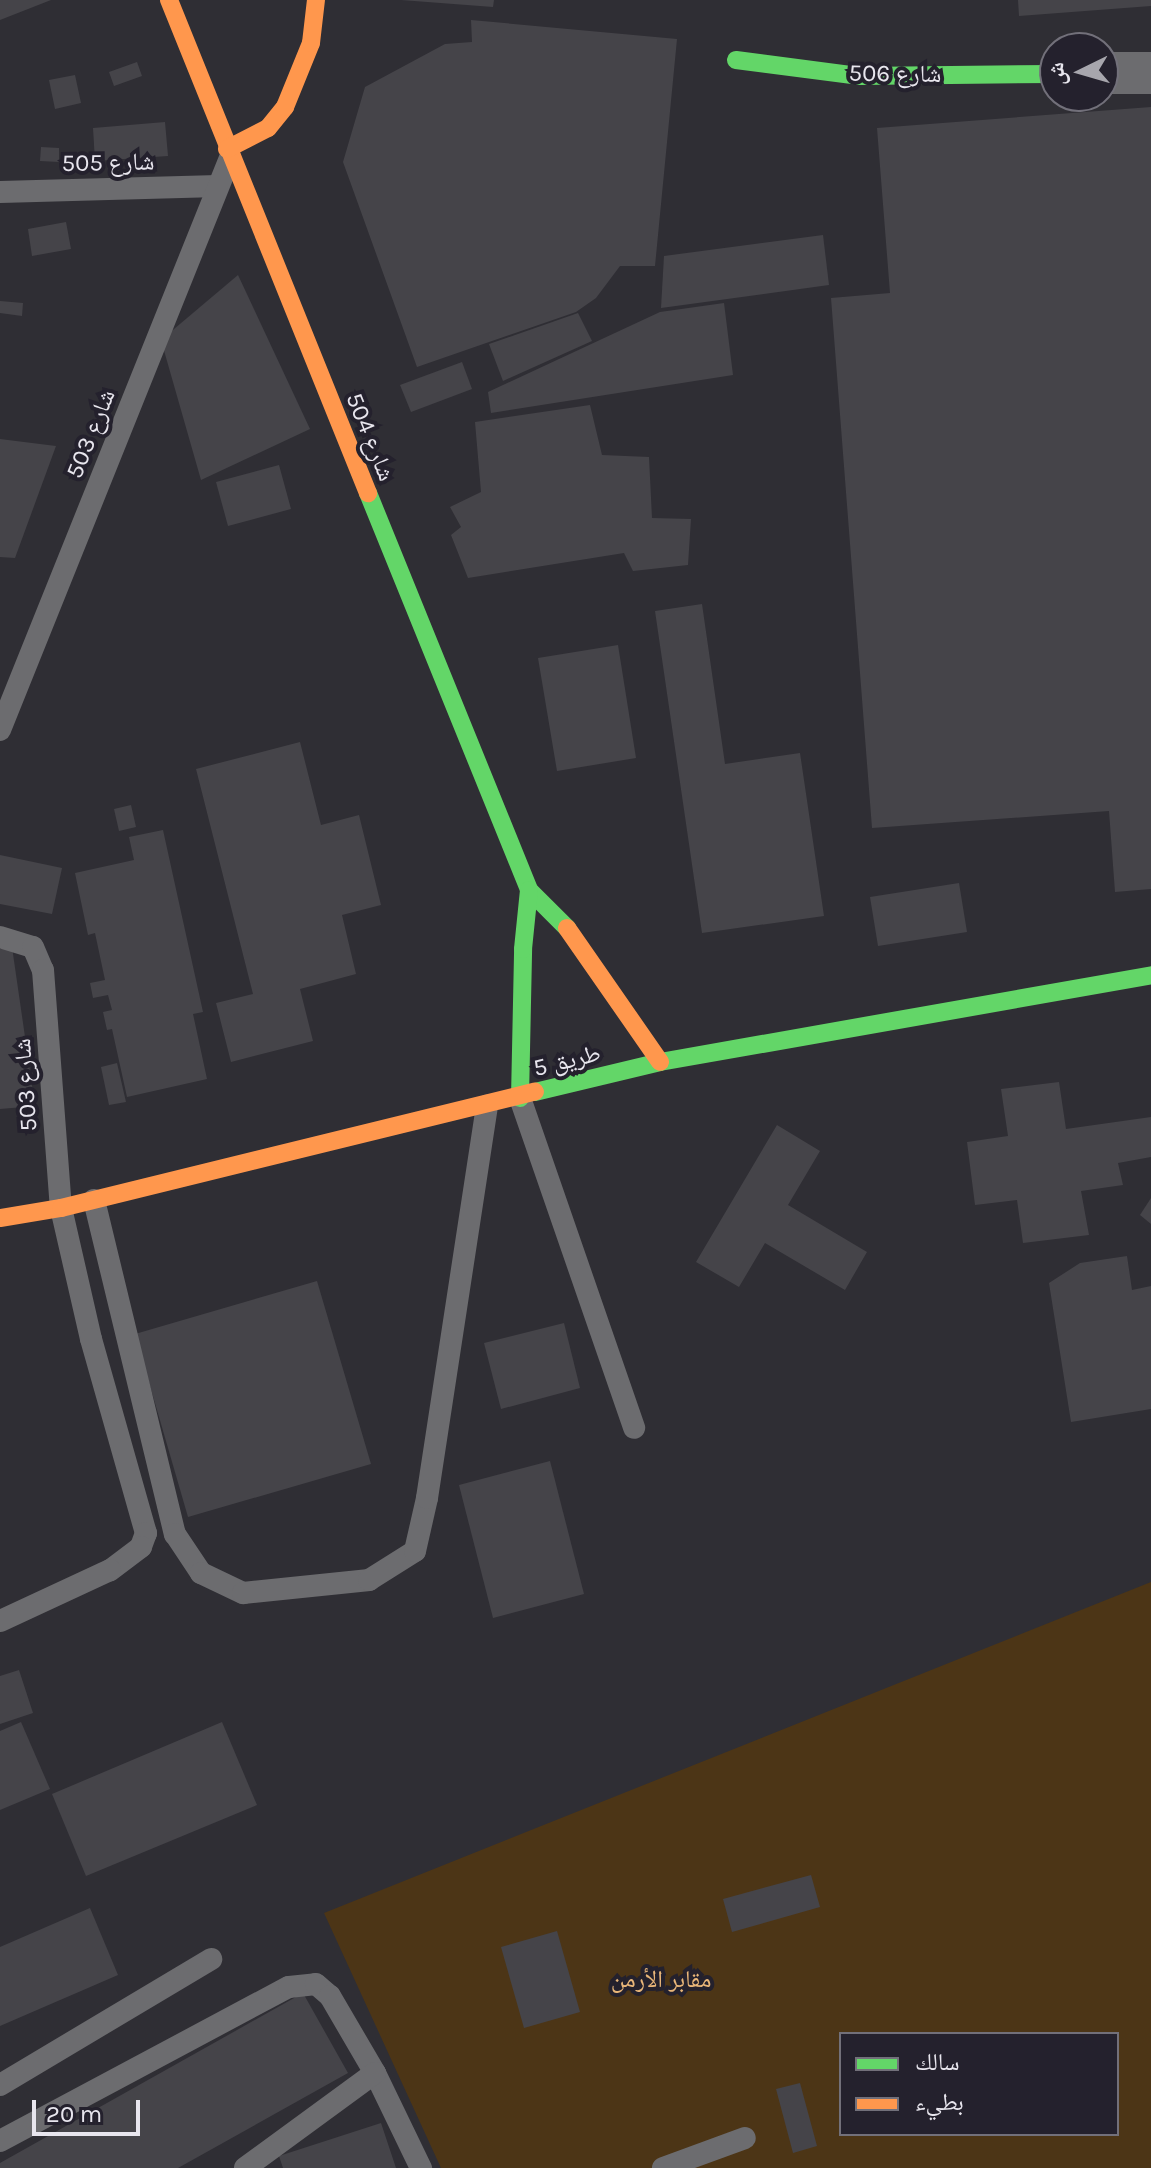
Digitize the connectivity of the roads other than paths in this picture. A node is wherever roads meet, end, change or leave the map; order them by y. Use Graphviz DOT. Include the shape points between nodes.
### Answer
graph roads {
  1 [pos="169,0"];
  2 [pos="316,0"];
  3 [pos="736,60"];
  4 [pos="1119,73"];
  5 [pos="1151,73"];
  6 [pos="1039,74"];
  7 [pos="229,153"];
  8 [pos="218,186"];
  9 [pos="0,192"];
  10 [pos="0,730"];
  11 [pos="529,890"];
  12 [pos="0,937"];
  13 [pos="1151,975"];
  14 [pos="660,1062"];
  15 [pos="520,1098"];
  16 [pos="487,1106"];
  17 [pos="94,1200"];
  18 [pos="61,1208"];
  19 [pos="0,1218"];
  20 [pos="634,1428"];
  21 [pos="0,1621"];
  22 [pos="211,1959"];
  23 [pos="375,2073"];
  24 [pos="0,2085"];
  25 [pos="745,2138"];
  26 [pos="0,2141"];
  27 [pos="245,2168"];
  28 [pos="421,2168"];
  29 [pos="663,2168"];
  1 -- 7 [label="street, شارع 504"];
  2 -- 7 [label="street" via="311,43 285,107 268,128"];
  3 -- 6 [label="street, شارع 506" via="860,76"];
  4 -- 5 [label="street"];
  7 -- 8 [label="lane, شارع 503"];
  7 -- 11 [label="street, شارع 504"];
  8 -- 9 [label="lane, شارع 505"];
  8 -- 10 [label="lane, شارع 503"];
  11 -- 14 [label="street, شارع 504" via="575,936"];
  11 -- 15 [label="street, شارع 504"];
  12 -- 18 [label="lane, شارع 503" via="33,947 43,970"];
  13 -- 14 [label="street, طريق 5"];
  14 -- 15 [label="street, طريق 5"];
  15 -- 16 [label="street, طريق 5"];
  15 -- 20 [label="lane"];
  16 -- 17 [label="street, طريق 5"];
  16 -- 17 [label="lane" via="415,1551 369,1580 243,1593 201,1573 175,1534"];
  17 -- 18 [label="street, طريق 5"];
  18 -- 19 [label="street, طريق 5"];
  18 -- 21 [label="lane, شارع 503" via="91,1339 146,1533 141,1547 110,1570"];
  22 -- 24 [label="lane"];
  23 -- 26 [label="lane" via="330,1996 316,1984 303,1983"];
  23 -- 27 [label="lane"];
  23 -- 28 [label="lane"];
  25 -- 29 [label="lane"];
}
